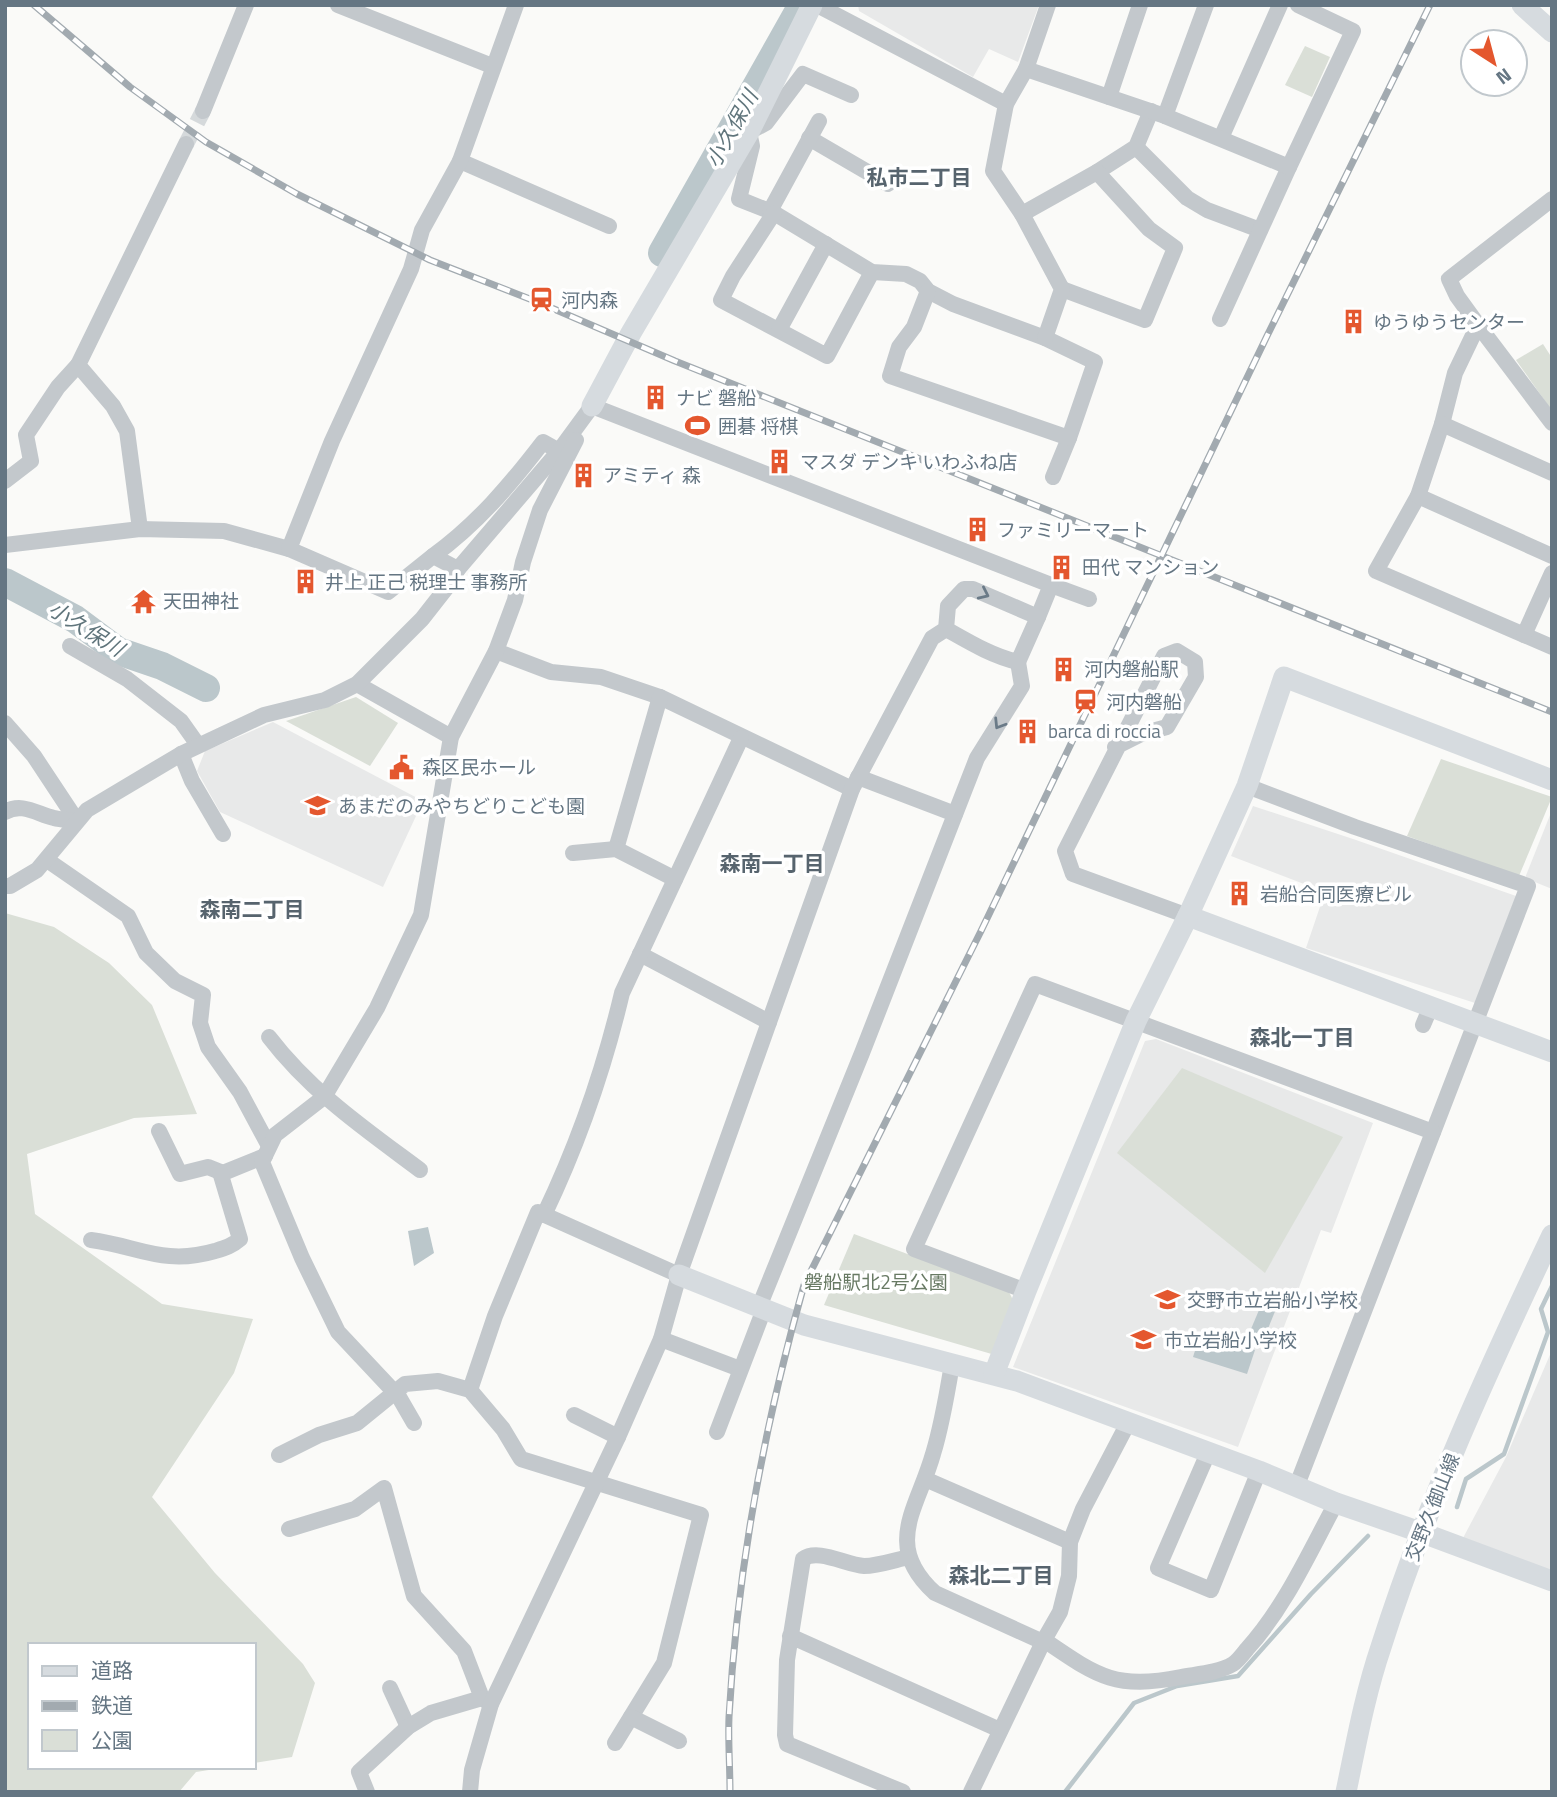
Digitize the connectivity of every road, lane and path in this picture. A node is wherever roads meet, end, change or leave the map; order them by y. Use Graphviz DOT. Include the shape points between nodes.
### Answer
graph roads {
  1 [pos="338,5"];
  2 [pos="516,5"];
  3 [pos="814,5"];
  4 [pos="1048,5"];
  5 [pos="1140,5"];
  6 [pos="1206,5"];
  7 [pos="1280,5"];
  8 [pos="1299,5"];
  9 [pos="1522,5"];
  10 [pos="240,7"];
  11 [pos="1551,32"];
  12 [pos="492,66"];
  13 [pos="1026,69"];
  14 [pos="839,95"];
  15 [pos="1110,97"];
  16 [pos="1006,104"];
  17 [pos="203,111"];
  18 [pos="1158,113"];
  19 [pos="819,121"];
  20 [pos="749,132"];
  21 [pos="809,138"];
  22 [pos="1221,138"];
  23 [pos="186,144"];
  24 [pos="1136,147"];
  25 [pos="460,161"];
  26 [pos="1289,167"];
  27 [pos="1097,172"];
  28 [pos="888,184"];
  29 [pos="1552,199"];
  30 [pos="772,212"];
  31 [pos="1022,214"];
  32 [pos="609,226"];
  33 [pos="1260,230"];
  34 [pos="827,244"];
  35 [pos="872,272"];
  36 [pos="1062,289"];
  37 [pos="928,291"];
  38 [pos="1220,319"];
  39 [pos="1478,325"];
  40 [pos="779,330"];
  41 [pos="1045,338"];
  42 [pos="78,365"];
  43 [pos="592,407"];
  44 [pos="1552,423"];
  45 [pos="1442,424"];
  46 [pos="577,427"];
  47 [pos="1069,438"];
  48 [pos="559,451"];
  49 [pos="1552,473"];
  50 [pos="1052,477"];
  51 [pos="5,481"];
  52 [pos="1418,496"];
  53 [pos="140,529"];
  54 [pos="5,545"];
  55 [pos="289,549"];
  56 [pos="433,556"];
  57 [pos="1552,556"];
  58 [pos="458,569"];
  59 [pos="1552,573"];
  60 [pos="1052,585"];
  61 [pos="1089,599"];
  62 [pos="1038,617"];
  63 [pos="946,629"];
  64 [pos="1524,635"];
  65 [pos="70,646"];
  66 [pos="1552,647"];
  67 [pos="496,650"];
  68 [pos="1018,662"];
  69 [pos="357,684"];
  70 [pos="660,697"];
  71 [pos="5,723"];
  72 [pos="451,737"];
  73 [pos="741,738"];
  74 [pos="198,745"];
  75 [pos="1115,747"];
  76 [pos="181,754"];
  77 [pos="1552,780"];
  78 [pos="855,783"];
  79 [pos="1247,786"];
  80 [pos="5,812"];
  81 [pos="955,814"];
  82 [pos="77,821"];
  83 [pos="223,834"];
  84 [pos="616,849"];
  85 [pos="573,853"];
  86 [pos="47,860"];
  87 [pos="675,879"];
  88 [pos="5,886"];
  89 [pos="1188,916"];
  90 [pos="640,954"];
  91 [pos="1136,1021"];
  92 [pos="769,1022"];
  93 [pos="1476,1024"];
  94 [pos="269,1037"];
  95 [pos="1552,1052"];
  96 [pos="324,1097"];
  97 [pos="159,1131"];
  98 [pos="1433,1132"];
  99 [pos="267,1151"];
  100 [pos="420,1170"];
  101 [pos="220,1172"];
  102 [pos="544,1214"];
  103 [pos="1552,1235"];
  104 [pos="91,1240"];
  105 [pos="678,1275"];
  106 [pos="1026,1291"];
  107 [pos="761,1308"];
  108 [pos="661,1339"];
  109 [pos="952,1364"];
  110 [pos="740,1369"];
  111 [pos="994,1374"];
  112 [pos="470,1391"];
  113 [pos="396,1393"];
  114 [pos="574,1415"];
  115 [pos="414,1423"];
  116 [pos="1128,1423"];
  117 [pos="717,1432"];
  118 [pos="618,1437"];
  119 [pos="1208,1453"];
  120 [pos="279,1455"];
  121 [pos="1259,1471"];
  122 [pos="925,1479"];
  123 [pos="598,1481"];
  124 [pos="1297,1486"];
  125 [pos="1336,1503"];
  126 [pos="289,1529"];
  127 [pos="1420,1532"];
  128 [pos="1070,1542"];
  129 [pos="909,1557"];
  130 [pos="1552,1581"];
  131 [pos="790,1636"];
  132 [pos="1043,1641"];
  133 [pos="390,1688"];
  134 [pos="486,1701"];
  135 [pos="631,1717"];
  136 [pos="408,1727"];
  137 [pos="1000,1730"];
  138 [pos="679,1741"];
  139 [pos="615,1743"];
  140 [pos="367,1792"];
  141 [pos="470,1792"];
  142 [pos="903,1792"];
  143 [pos="971,1792"];
  144 [pos="1346,1792"];
  1 -- 12 [label="street"];
  2 -- 12 [label="street"];
  3 -- 16 [label="street"];
  3 -- 20 [label="street"];
  4 -- 13 [label="street"];
  5 -- 15 [label="street"];
  6 -- 18 [label="street"];
  7 -- 22 [label="street"];
  8 -- 26 [label="street" via="1353,31"];
  9 -- 11 [label="street"];
  10 -- 17 [label="street"];
  12 -- 25 [label="street"];
  13 -- 15 [label="street"];
  13 -- 16 [label="street"];
  14 -- 20 [label="street" via="803,74 766,123"];
  15 -- 18 [label="street"];
  16 -- 31 [label="street" via="993,171"];
  18 -- 22 [label="street"];
  18 -- 24 [label="street"];
  19 -- 21 [label="street"];
  20 -- 30 [label="street" via="752,146 739,198"];
  20 -- 43 [label="street"];
  21 -- 28 [label="street"];
  21 -- 30 [label="street"];
  22 -- 26 [label="street"];
  23 -- 42 [label="street"];
  24 -- 27 [label="street"];
  24 -- 33 [label="street" via="1187,198"];
  25 -- 32 [label="street"];
  25 -- 55 [label="street" via="422,230 411,270 332,441"];
  26 -- 33 [label="street"];
  27 -- 31 [label="street"];
  27 -- 36 [label="street" via="1149,229 1175,248 1145,320"];
  29 -- 39 [label="street" via="1449,279"];
  30 -- 34 [label="street"];
  30 -- 40 [label="street" via="721,300"];
  31 -- 36 [label="street"];
  33 -- 38 [label="street"];
  34 -- 35 [label="street"];
  34 -- 40 [label="street"];
  35 -- 37 [label="street" via="906,274"];
  35 -- 40 [label="street" via="827,356"];
  36 -- 41 [label="street"];
  37 -- 41 [label="street"];
  37 -- 47 [label="street" via="914,327 899,347 890,376"];
  39 -- 44 [label="street"];
  39 -- 45 [label="street" via="1455,373"];
  41 -- 47 [label="street" via="1095,362"];
  42 -- 51 [label="street" via="26,435 31,461"];
  42 -- 53 [label="street" via="113,406 127,431"];
  43 -- 46 [label="street"];
  43 -- 60 [label="street"];
  45 -- 49 [label="street"];
  45 -- 52 [label="street"];
  46 -- 48 [label="street"];
  46 -- 67 [label="street" via="576,441 540,510"];
  47 -- 50 [label="street"];
  48 -- 56 [label="street" via="543,442 503,493 462,535"];
  48 -- 58 [label="street"];
  52 -- 57 [label="street"];
  52 -- 64 [label="street" via="1376,571"];
  53 -- 54 [label="street"];
  53 -- 55 [label="street" via="224,531"];
  55 -- 56 [label="street" via="388,592"];
  56 -- 58 [label="street"];
  58 -- 69 [label="street" via="422,619"];
  59 -- 64 [label="street"];
  60 -- 61 [label="street"];
  60 -- 62 [label="street"];
  63 -- 62 [label="street, one-way" via="948,606 964,589"];
  62 -- 68 [label="street"];
  63 -- 68 [label="street" via="991,654"];
  63 -- 78 [label="street" via="932,638"];
  64 -- 66 [label="street"];
  65 -- 74 [label="street" via="127,679 170,712"];
  67 -- 70 [label="street" via="551,672 601,677"];
  67 -- 72 [label="street"];
  68 -- 81 [label="street, one-way" via="1022,686 977,758"];
  69 -- 72 [label="street"];
  69 -- 74 [label="street" via="325,700 264,715"];
  70 -- 73 [label="street"];
  70 -- 84 [label="street"];
  71 -- 82 [label="street" via="34,756"];
  72 -- 96 [label="street" via="421,915 377,1008"];
  73 -- 78 [label="street"];
  73 -- 87 [label="street"];
  74 -- 76 [label="street"];
  75 -- 75 [label="street" via="1164,656 1177,651 1195,662 1196,677 1167,727"];
  75 -- 89 [label="street" via="1065,851 1073,874"];
  76 -- 82 [label="street"];
  76 -- 83 [label="street"];
  77 -- 79 [label="street" via="1284,677"];
  78 -- 81 [label="street"];
  78 -- 92 [label="street"];
  79 -- 89 [label="street" via="1236,827"];
  79 -- 93 [label="street" via="1528,886"];
  80 -- 82 [label="street" via="24,807 55,819"];
  81 -- 107 [label="street"];
  82 -- 86 [label="street"];
  84 -- 85 [label="street"];
  84 -- 87 [label="street"];
  86 -- 88 [label="street"];
  86 -- 99 [label="street" via="128,916 146,953 175,981 203,995 200,1023 208,1047 240,1092"];
  87 -- 90 [label="street"];
  89 -- 91 [label="street"];
  89 -- 93 [label="street" via="1427,1016"];
  90 -- 92 [label="street"];
  90 -- 102 [label="street" via="622,993 582,1125"];
  91 -- 98 [label="street"];
  91 -- 106 [label="street"];
  91 -- 106 [label="street" via="1035,984 914,1249"];
  92 -- 105 [label="street"];
  93 -- 95 [label="street"];
  93 -- 98 [label="street"];
  94 -- 96 [label="street" via="289,1064"];
  96 -- 99 [label="street" via="275,1135"];
  96 -- 100 [label="street"];
  97 -- 101 [label="street" via="180,1174 208,1167"];
  98 -- 124 [label="street"];
  99 -- 101 [label="street"];
  99 -- 113 [label="street" via="262,1162 338,1332"];
  101 -- 104 [label="street" via="240,1239 233,1246 172,1257"];
  102 -- 105 [label="street"];
  102 -- 112 [label="street" via="538,1212 495,1315"];
  103 -- 127 [label="street, 交野久御山線"];
  105 -- 107 [label="street"];
  105 -- 108 [label="street"];
  106 -- 111 [label="street"];
  107 -- 109 [label="street" via="804,1325"];
  107 -- 110 [label="street"];
  108 -- 110 [label="street"];
  108 -- 118 [label="street"];
  109 -- 111 [label="street"];
  109 -- 122 [label="street"];
  110 -- 117 [label="street"];
  111 -- 116 [label="street"];
  112 -- 113 [label="street" via="438,1381 405,1384"];
  112 -- 123 [label="street" via="503,1429 521,1459"];
  113 -- 115 [label="street"];
  113 -- 120 [label="street" via="357,1423"];
  114 -- 118 [label="street"];
  116 -- 119 [label="street"];
  116 -- 128 [label="street"];
  118 -- 123 [label="street"];
  119 -- 121 [label="street"];
  119 -- 121 [label="street" via="1158,1568 1211,1590"];
  121 -- 124 [label="street"];
  122 -- 128 [label="street"];
  122 -- 129 [label="street" via="910,1519"];
  123 -- 134 [label="street"];
  123 -- 135 [label="street" via="701,1515 664,1663"];
  124 -- 125 [label="street"];
  125 -- 127 [label="street"];
  125 -- 132 [label="street" via="1289,1590 1234,1664 1169,1679 1120,1682 1090,1671"];
  126 -- 134 [label="street" via="355,1509 384,1488 414,1597 464,1651"];
  127 -- 130 [label="street"];
  127 -- 144 [label="street, 交野久御山線" via="1380,1650"];
  128 -- 132 [label="street" via="1069,1577 1060,1612"];
  129 -- 131 [label="street" via="864,1566 807,1556"];
  129 -- 132 [label="street" via="935,1593"];
  131 -- 137 [label="street"];
  131 -- 142 [label="street" via="787,1744"];
  132 -- 137 [label="street"];
  133 -- 136 [label="street"];
  134 -- 136 [label="street" via="431,1713"];
  134 -- 141 [label="street"];
  135 -- 138 [label="street"];
  135 -- 139 [label="street"];
  136 -- 140 [label="street" via="359,1772"];
  137 -- 143 [label="street"];
}
